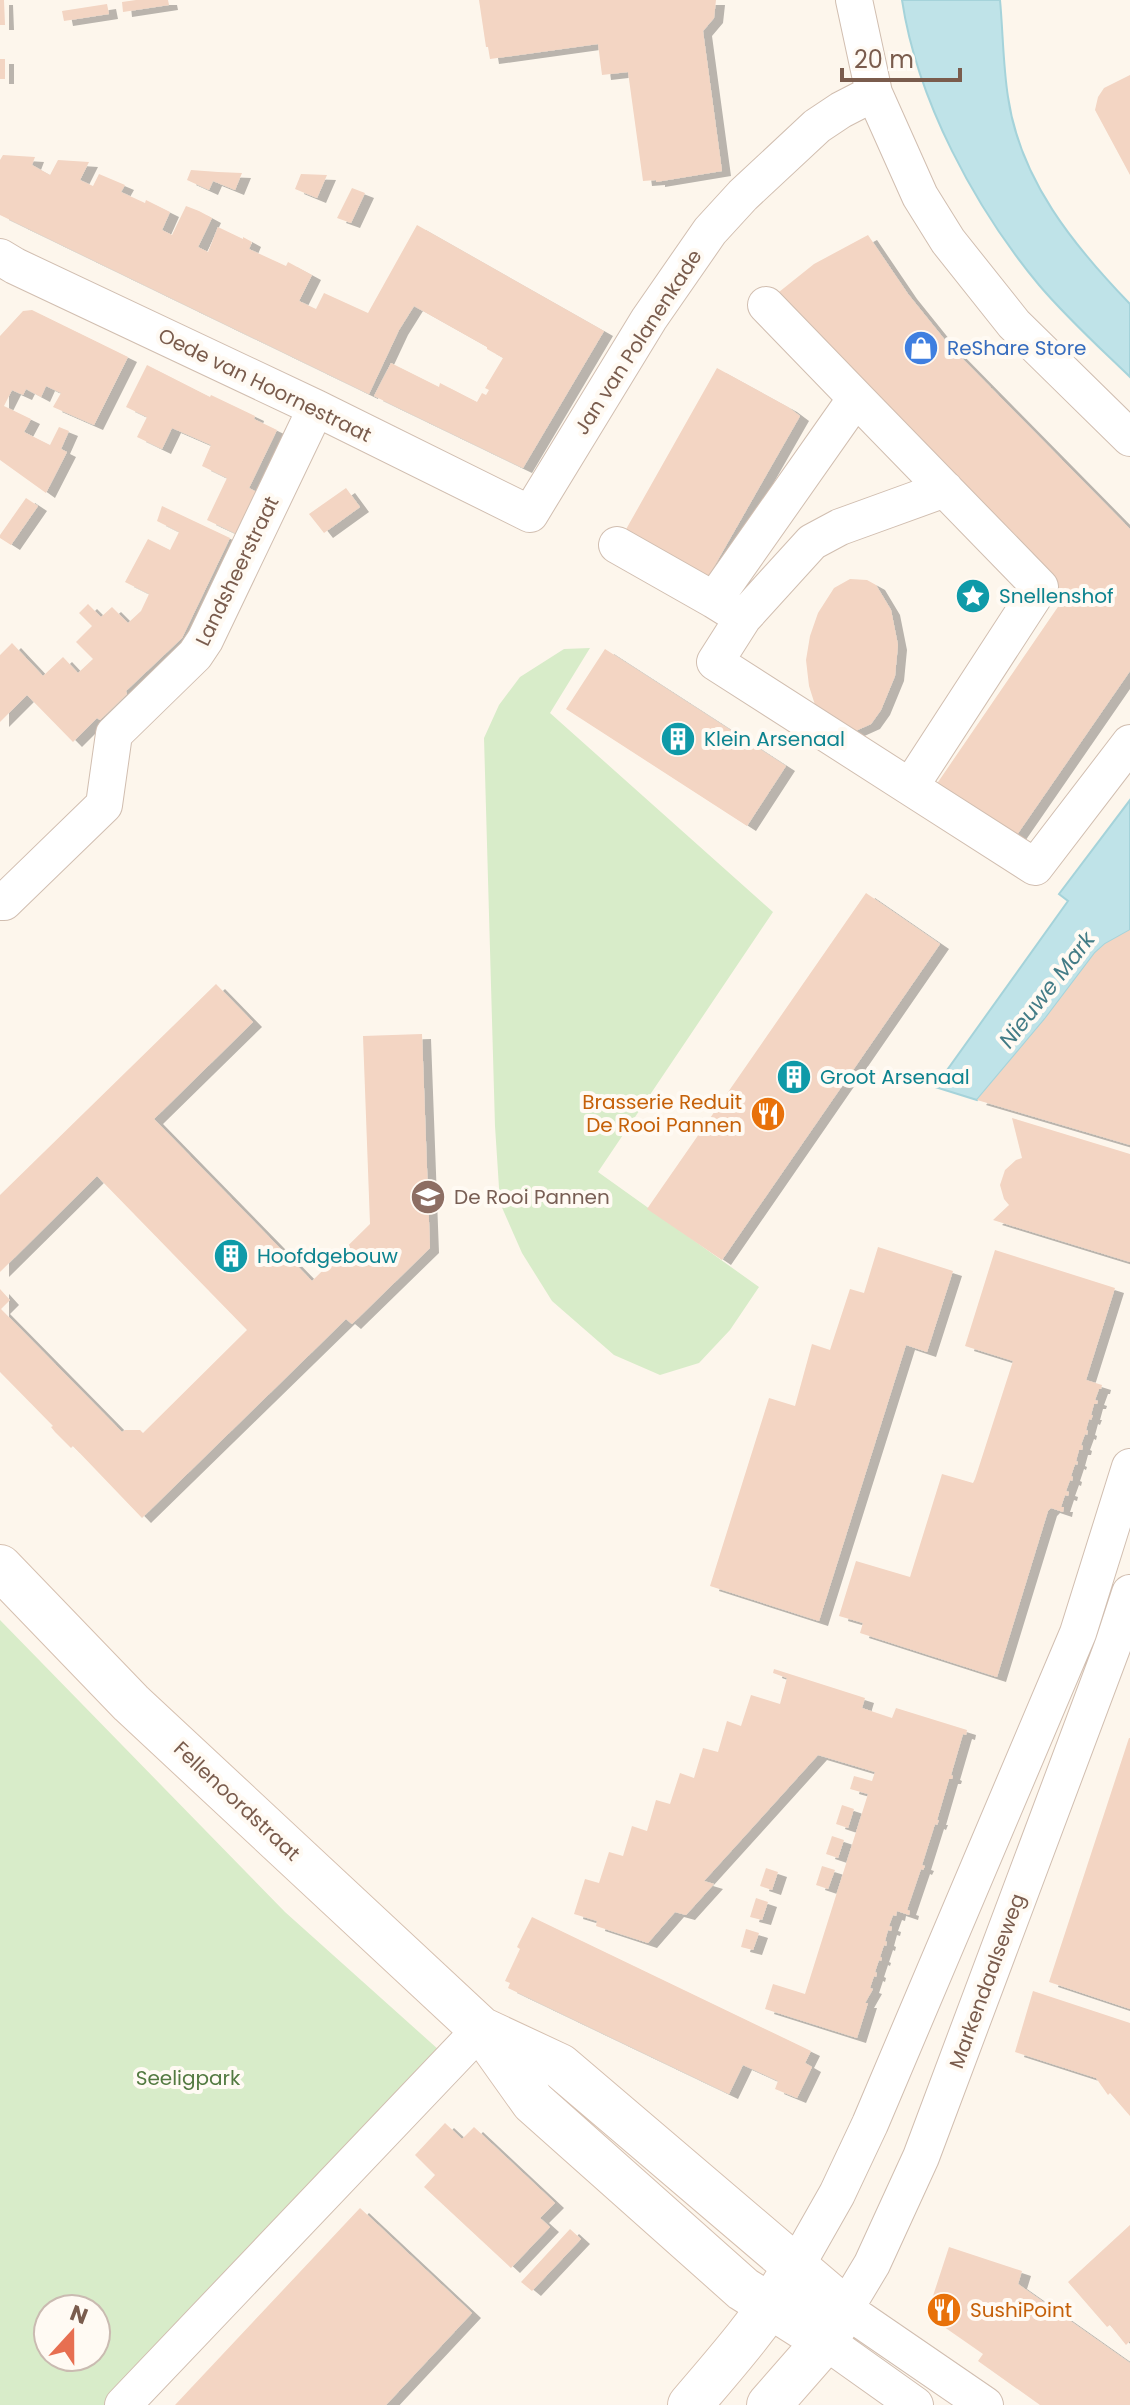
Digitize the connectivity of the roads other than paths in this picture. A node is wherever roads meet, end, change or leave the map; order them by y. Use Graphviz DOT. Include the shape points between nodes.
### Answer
graph roads {
  1 [pos="854,0"];
  2 [pos="874,93"];
  3 [pos="5,269"];
  4 [pos="766,305"];
  5 [pos="856,398"];
  6 [pos="316,408"];
  7 [pos="1130,438"];
  8 [pos="945,489"];
  9 [pos="530,514"];
  10 [pos="617,545"];
  11 [pos="728,609"];
  12 [pos="1130,743"];
  13 [pos="910,787"];
  14 [pos="0,902"];
  15 [pos="1130,1467"];
  16 [pos="0,1567"];
  17 [pos="1130,1593"];
  18 [pos="1078,1633"];
  19 [pos="1122,1648"];
  20 [pos="481,2029"];
  21 [pos="795,2268"];
  22 [pos="770,2307"];
  23 [pos="835,2325"];
  24 [pos="123,2405"];
  25 [pos="690,2405"];
  26 [pos="769,2405"];
  27 [pos="915,2405"];
  28 [pos="985,2405"];
  1 -- 2 [label="street"];
  2 -- 7 [label="street" via="920,196 956,252 1014,324"];
  2 -- 9 [label="street, Jan van Polanenkade" via="817,126 710,231 649,319"];
  3 -- 6 [label="street, Oede van Hoornestraat"];
  4 -- 5 [label="street"];
  5 -- 8 [label="street"];
  5 -- 11 [label="street"];
  6 -- 9 [label="street, Oede van Hoornestraat"];
  6 -- 14 [label="street, Landsheerstraat" via="205,640 114,734 104,805"];
  8 -- 11 [label="street" via="812,542"];
  8 -- 13 [label="street" via="1040,587"];
  10 -- 11 [label="street"];
  11 -- 13 [label="street" via="715,662"];
  12 -- 13 [label="street" via="1035,867"];
  15 -- 18 [label="street"];
  16 -- 20 [label="main road, Fellenoordstraat" via="131,1703"];
  17 -- 19 [label="street, Markendaalseweg"];
  18 -- 19 [label="street"];
  18 -- 21 [label="street" via="870,2124"];
  19 -- 23 [label="street, Markendaalseweg" via="921,2157 872,2264"];
  20 -- 21 [label="main road, Fellenoordstraat" via="560,2066"];
  20 -- 22 [label="main road, Fellenoordstraat" via="533,2102"];
  20 -- 24 [label="street"];
  21 -- 22 [label="main road"];
  21 -- 23 [label="main road"];
  22 -- 23 [label="main road"];
  22 -- 25 [label="main road"];
  23 -- 26 [label="main road, Markendaalseweg"];
  23 -- 27 [label="street"];
  23 -- 28 [label="street"];
}
